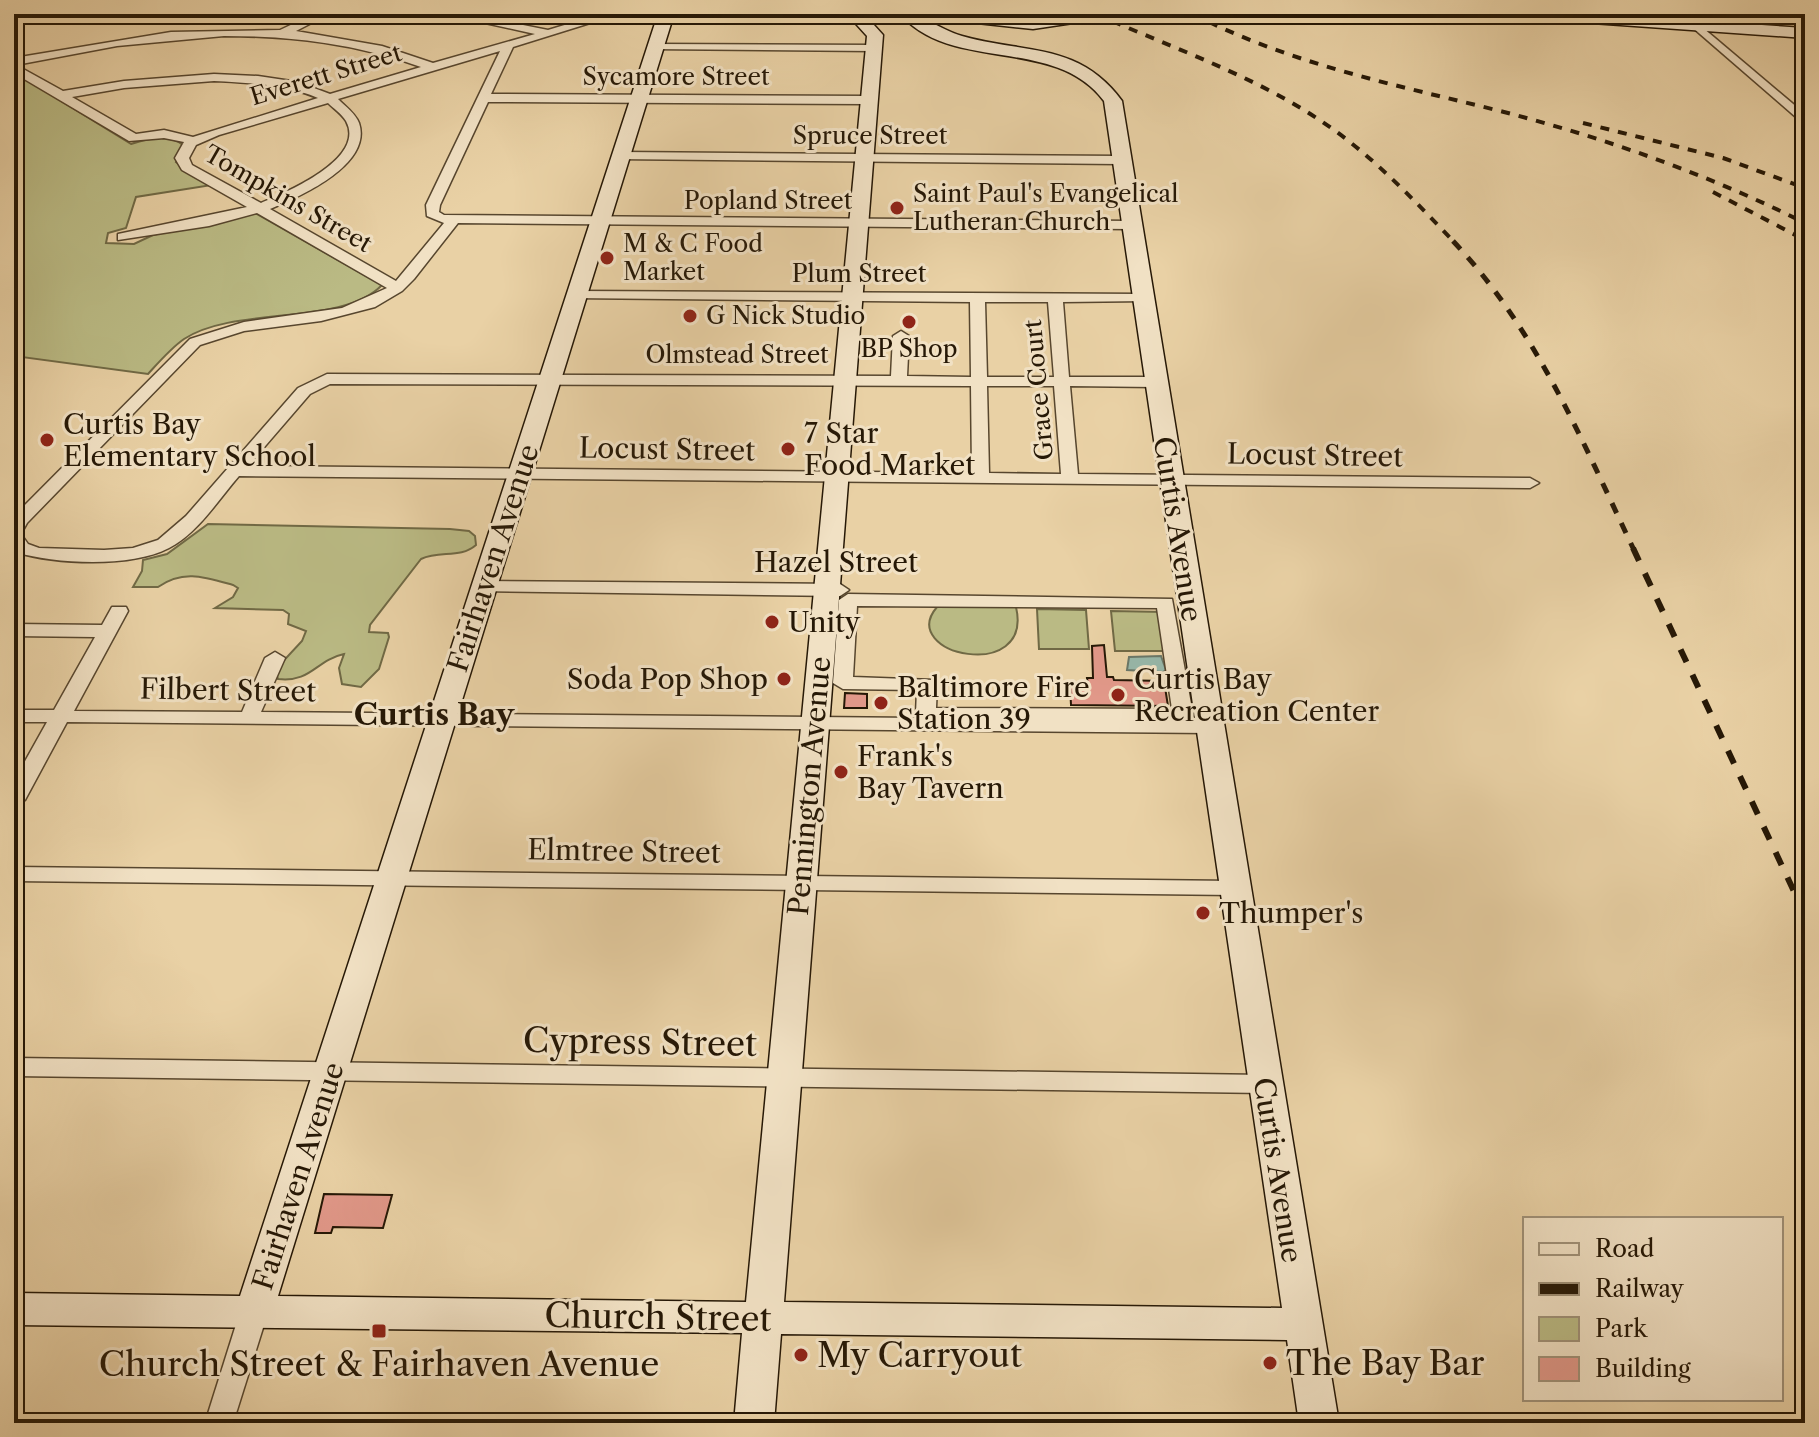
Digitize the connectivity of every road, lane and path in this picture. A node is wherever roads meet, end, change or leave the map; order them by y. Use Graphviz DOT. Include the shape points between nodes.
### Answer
graph roads {
  1 [pos="33,14"];
  2 [pos="323,14"];
  3 [pos="450,14"];
  4 [pos="613,14"];
  5 [pos="666,14"];
  6 [pos="855,14"];
  7 [pos="908,14"];
  8 [pos="940,14"];
  9 [pos="1073,14"];
  10 [pos="1100,14"];
  11 [pos="1535,14"];
  12 [pos="884,15"];
  13 [pos="982,16"];
  14 [pos="14,22"];
  15 [pos="1696,25"];
  16 [pos="549,33"];
  17 [pos="1805,33"];
  18 [pos="280,34"];
  19 [pos="955,40"];
  20 [pos="874,42"];
  21 [pos="509,44"];
  22 [pos="655,47"];
  23 [pos="14,62"];
  24 [pos="432,67"];
  25 [pos="14,68"];
  26 [pos="58,96"];
  27 [pos="326,98"];
  28 [pos="484,98"];
  29 [pos="639,99"];
  30 [pos="867,100"];
  31 [pos="1805,121"];
  32 [pos="191,142"];
  33 [pos="621,156"];
  34 [pos="862,158"];
  35 [pos="1120,160"];
  36 [pos="257,207"];
  37 [pos="453,221"];
  38 [pos="600,222"];
  39 [pos="856,223"];
  40 [pos="1130,225"];
  41 [pos="123,237"];
  42 [pos="397,288"];
  43 [pos="577,295"];
  44 [pos="850,296"];
  45 [pos="977,297"];
  46 [pos="1055,297"];
  47 [pos="1141,298"];
  48 [pos="901,336"];
  49 [pos="551,377"];
  50 [pos="843,380"];
  51 [pos="899,380"];
  52 [pos="979,381"];
  53 [pos="1062,381"];
  54 [pos="1155,382"];
  55 [pos="236,471"];
  56 [pos="520,474"];
  57 [pos="835,477"];
  58 [pos="981,478"];
  59 [pos="1070,479"];
  60 [pos="1170,480"];
  61 [pos="1530,483"];
  62 [pos="16,530"];
  63 [pos="484,587"];
  64 [pos="1188,593"];
  65 [pos="837,595"];
  66 [pos="119,611"];
  67 [pos="14,630"];
  68 [pos="108,631"];
  69 [pos="275,658"];
  70 [pos="14,716"];
  71 [pos="60,716"];
  72 [pos="249,718"];
  73 [pos="442,720"];
  74 [pos="814,723"];
  75 [pos="1209,727"];
  76 [pos="14,800"];
  77 [pos="14,874"];
  78 [pos="392,878"];
  79 [pos="801,883"];
  80 [pos="1234,888"];
  81 [pos="14,1067"];
  82 [pos="331,1072"];
  83 [pos="785,1077"];
  84 [pos="1265,1084"];
  85 [pos="14,1309"];
  86 [pos="254,1312"];
  87 [pos="763,1318"];
  88 [pos="1302,1324"];
  89 [pos="219,1423"];
  90 [pos="754,1423"];
  91 [pos="1319,1423"];
  1 -- 14 [label="main road"];
  2 -- 18 [label="street"];
  3 -- 16 [label="street"];
  4 -- 16 [label="street, Everett Street"];
  5 -- 22 [label="main road, Fairhaven Avenue"];
  6 -- 20 [label="main road"];
  7 -- 19 [label="main road, Curtis Avenue" via="928,32"];
  8 -- 13 [label="main road"];
  9 -- 13 [label="main road" via="1031,19"];
  10 -- 13 [label="main road" via="1049,23"];
  11 -- 15 [label="main road"];
  12 -- 20 [label="main road, Pennington Avenue"];
  13 -- 19 [label="main road" via="949,26 946,32"];
  15 -- 17 [label="main road"];
  15 -- 31 [label="street"];
  16 -- 21 [label="street, Everett Street"];
  18 -- 23 [label="street" via="160,38"];
  18 -- 24 [label="street" via="381,49"];
  19 -- 35 [label="main road, Curtis Avenue" via="1049,58 1099,81 1113,101"];
  20 -- 22 [label="street"];
  20 -- 30 [label="main road, Pennington Avenue"];
  21 -- 24 [label="street, Everett Street"];
  21 -- 28 [label="street"];
  22 -- 29 [label="main road, Fairhaven Avenue"];
  24 -- 27 [label="street, Everett Street"];
  25 -- 26 [label="street, Tompkins Street"];
  26 -- 27 [label="street" via="117,84 201,77 275,82"];
  26 -- 32 [label="street, Tompkins Street" via="134,138 164,134"];
  27 -- 32 [label="street, Everett Street"];
  27 -- 36 [label="street" via="353,123 350,152 316,181"];
  28 -- 29 [label="street, Sycamore Street"];
  28 -- 37 [label="street" via="432,209 435,217"];
  29 -- 30 [label="street, Sycamore Street"];
  29 -- 33 [label="main road, Fairhaven Avenue"];
  30 -- 34 [label="main road, Pennington Avenue"];
  32 -- 36 [label="street, Tompkins Street" via="183,163"];
  33 -- 34 [label="street, Spruce Street"];
  33 -- 38 [label="main road, Fairhaven Avenue"];
  34 -- 35 [label="street, Spruce Street"];
  34 -- 39 [label="main road, Pennington Avenue"];
  35 -- 40 [label="main road, Curtis Avenue"];
  36 -- 41 [label="street"];
  36 -- 42 [label="street, Tompkins Street"];
  37 -- 38 [label="street, Popland Street"];
  37 -- 42 [label="street"];
  38 -- 39 [label="street, Popland Street"];
  38 -- 43 [label="main road, Fairhaven Avenue"];
  39 -- 40 [label="street, Popland Street"];
  39 -- 44 [label="main road, Pennington Avenue"];
  40 -- 47 [label="main road, Curtis Avenue"];
  42 -- 62 [label="street" via="353,309 237,327 195,342"];
  43 -- 44 [label="street, Plum Street"];
  43 -- 49 [label="main road, Fairhaven Avenue"];
  44 -- 45 [label="street, Plum Street"];
  44 -- 50 [label="main road, Pennington Avenue"];
  45 -- 46 [label="street, Plum Street"];
  45 -- 52 [label="street"];
  46 -- 47 [label="street, Plum Street"];
  46 -- 53 [label="street, Grace Court"];
  47 -- 54 [label="main road, Curtis Avenue"];
  48 -- 51 [label="street"];
  49 -- 50 [label="street, Olmstead Street"];
  49 -- 55 [label="street, Olmstead Street" via="318,382 304,391"];
  49 -- 56 [label="main road, Fairhaven Avenue"];
  50 -- 51 [label="street, Olmstead Street"];
  50 -- 57 [label="main road, Pennington Avenue"];
  51 -- 52 [label="street, Olmstead Street"];
  52 -- 53 [label="street, Olmstead Street"];
  52 -- 58 [label="street"];
  53 -- 54 [label="street, Olmstead Street"];
  53 -- 59 [label="street, Grace Court"];
  54 -- 60 [label="main road, Curtis Avenue"];
  55 -- 56 [label="street, Locust Street"];
  55 -- 62 [label="street" via="164,544 120,554 38,553 21,548"];
  56 -- 57 [label="street, Locust Street"];
  56 -- 63 [label="main road, Fairhaven Avenue"];
  57 -- 58 [label="street, Locust Street"];
  57 -- 65 [label="main road, Pennington Avenue"];
  58 -- 59 [label="street, Locust Street"];
  59 -- 60 [label="street, Locust Street"];
  60 -- 61 [label="street, Locust Street"];
  60 -- 64 [label="main road, Curtis Avenue"];
  63 -- 65 [label="street, Hazel Street"];
  63 -- 73 [label="main road, Fairhaven Avenue"];
  64 -- 65 [label="street, Hazel Street"];
  64 -- 75 [label="main road, Curtis Avenue"];
  65 -- 65 [label="street" via="843,683 927,684 926,714 1183,715 1165,603"];
  65 -- 74 [label="main road, Pennington Avenue"];
  66 -- 68 [label="street"];
  67 -- 68 [label="street"];
  68 -- 71 [label="street"];
  69 -- 72 [label="street"];
  70 -- 71 [label="street, Filbert Street"];
  71 -- 72 [label="street, Filbert Street"];
  71 -- 76 [label="street"];
  72 -- 73 [label="street, Filbert Street"];
  73 -- 74 [label="street, Filbert Street"];
  73 -- 78 [label="main road, Fairhaven Avenue"];
  74 -- 75 [label="street, Filbert Street"];
  74 -- 79 [label="main road, Pennington Avenue"];
  75 -- 80 [label="main road, Curtis Avenue"];
  77 -- 78 [label="street, Elmtree Street"];
  78 -- 79 [label="street, Elmtree Street"];
  78 -- 82 [label="main road, Fairhaven Avenue"];
  79 -- 80 [label="street, Elmtree Street"];
  79 -- 83 [label="main road, Pennington Avenue"];
  80 -- 84 [label="main road, Curtis Avenue"];
  81 -- 82 [label="street, Cypress Street"];
  82 -- 83 [label="street, Cypress Street"];
  82 -- 86 [label="main road, Fairhaven Avenue"];
  83 -- 84 [label="street, Cypress Street"];
  83 -- 87 [label="main road, Pennington Avenue"];
  84 -- 88 [label="main road, Curtis Avenue"];
  85 -- 86 [label="main road, Church Street"];
  86 -- 87 [label="main road, Church Street"];
  86 -- 89 [label="street, Fairhaven Avenue"];
  87 -- 88 [label="main road, Church Street"];
  87 -- 90 [label="main road, Pennington Avenue"];
  88 -- 91 [label="main road, Curtis Avenue"];
}
